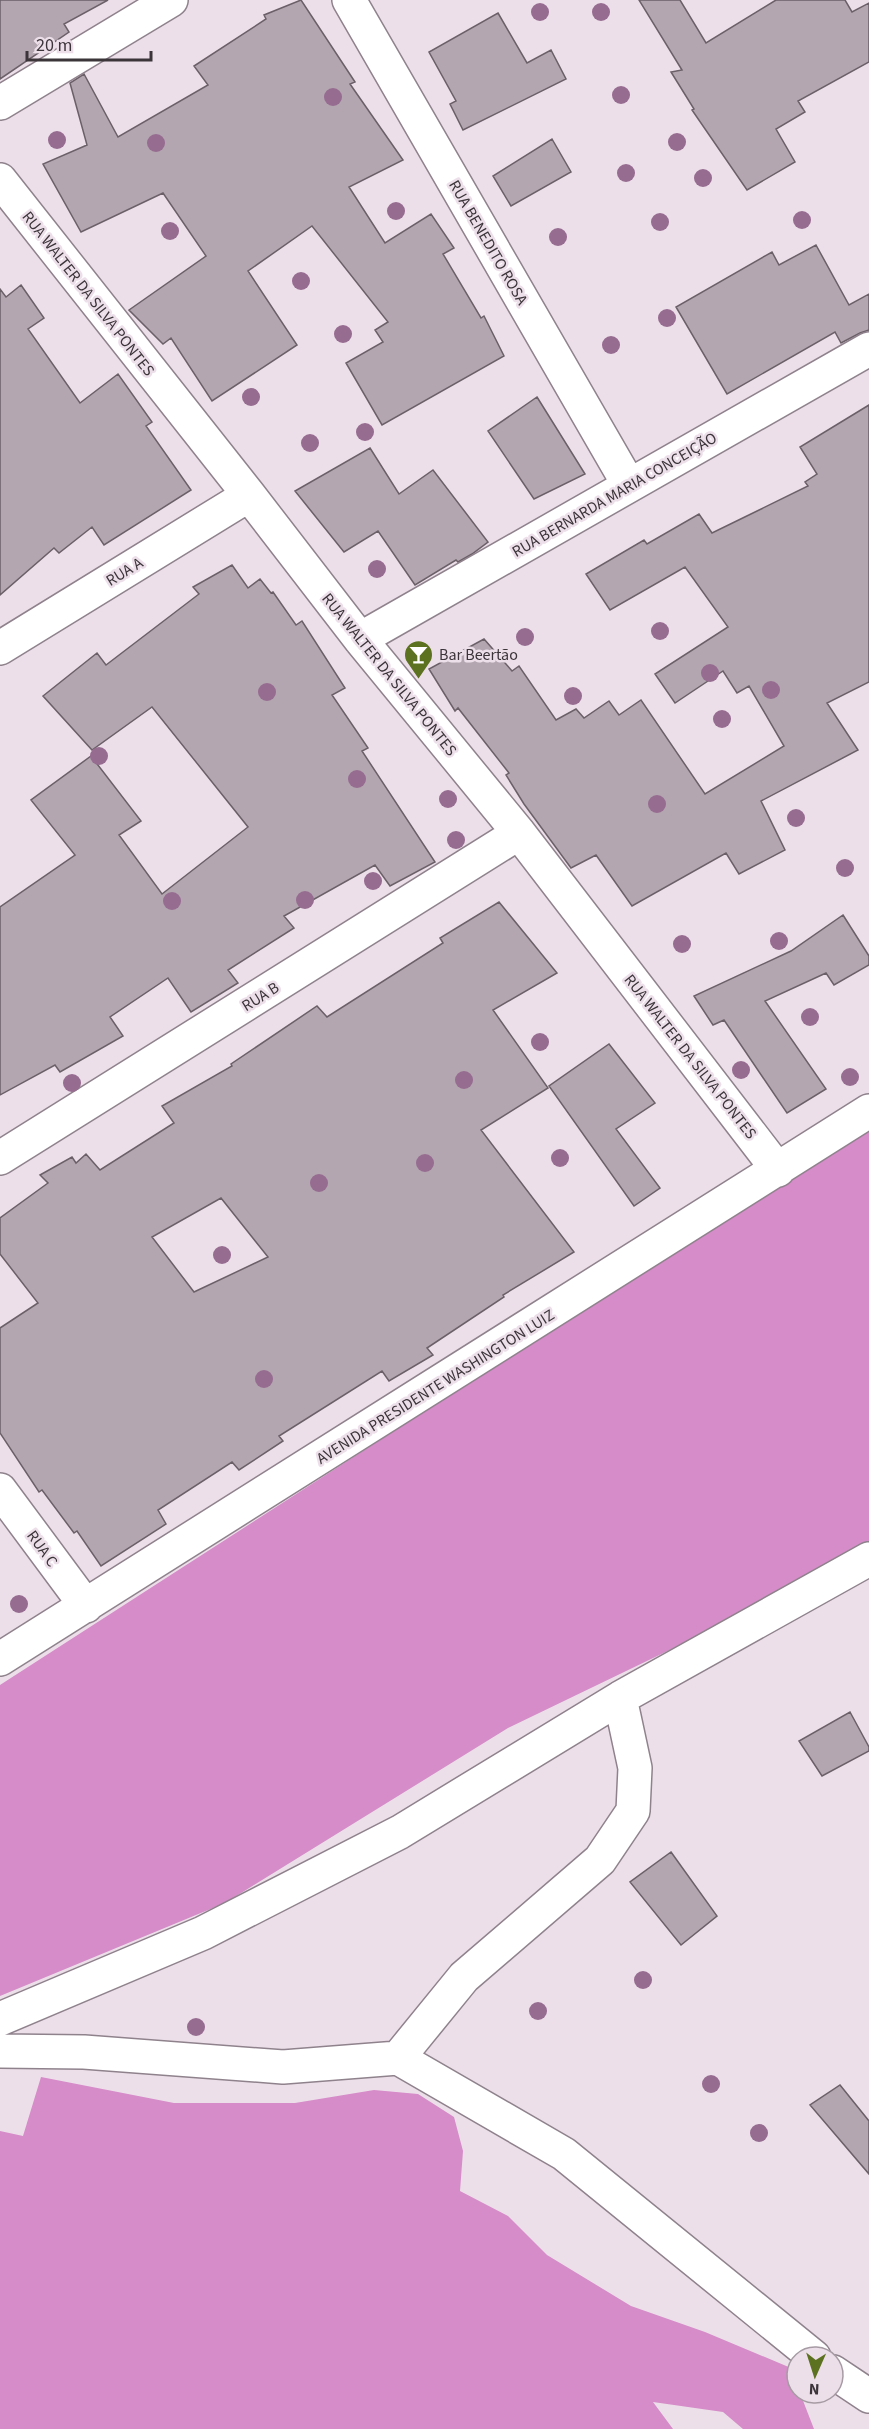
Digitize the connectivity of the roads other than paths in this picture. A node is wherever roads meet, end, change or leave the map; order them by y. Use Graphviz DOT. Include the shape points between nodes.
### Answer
graph roads {
  1 [pos="171,0"];
  2 [pos="349,0"];
  3 [pos="0,104"];
  4 [pos="0,180"];
  5 [pos="869,349"];
  6 [pos="629,485"];
  7 [pos="249,495"];
  8 [pos="360,639"];
  9 [pos="0,648"];
  10 [pos="519,833"];
  11 [pos="869,1111"];
  12 [pos="0,1158"];
  13 [pos="778,1170"];
  14 [pos="0,1490"];
  15 [pos="869,1559"];
  16 [pos="86,1606"];
  17 [pos="0,1659"];
  18 [pos="620,1698"];
  19 [pos="0,2019"];
  20 [pos="0,2051"];
  21 [pos="398,2058"];
  22 [pos="799,2345"];
  23 [pos="845,2380"];
  24 [pos="869,2396"];
  1 -- 3 [label="street"];
  2 -- 6 [label="street, RUA BENEDITO ROSA"];
  4 -- 7 [label="street, RUA WALTER DA SILVA PONTES"];
  5 -- 6 [label="street, RUA BERNARDA MARIA CONCEIÇÃO"];
  6 -- 8 [label="street, RUA BERNARDA MARIA CONCEIÇÃO"];
  7 -- 8 [label="street, RUA WALTER DA SILVA PONTES"];
  7 -- 9 [label="street, RUA A"];
  8 -- 10 [label="street, RUA WALTER DA SILVA PONTES"];
  10 -- 12 [label="street, RUA B"];
  10 -- 13 [label="street, RUA WALTER DA SILVA PONTES"];
  11 -- 13 [label="street, AVENIDA PRESIDENTE WASHINGTON LUIZ"];
  13 -- 16 [label="street, AVENIDA PRESIDENTE WASHINGTON LUIZ"];
  14 -- 16 [label="street, RUA C"];
  15 -- 18 [label="street"];
  16 -- 17 [label="street, AVENIDA PRESIDENTE WASHINGTON LUIZ"];
  18 -- 19 [label="street" via="390,1838 203,1933"];
  18 -- 21 [label="street" via="635,1768 633,1811 600,1860 464,1977"];
  20 -- 21 [label="street" via="84,2052 283,2067"];
  21 -- 22 [label="street" via="564,2154"];
  23 -- 24 [label="street"];
}
